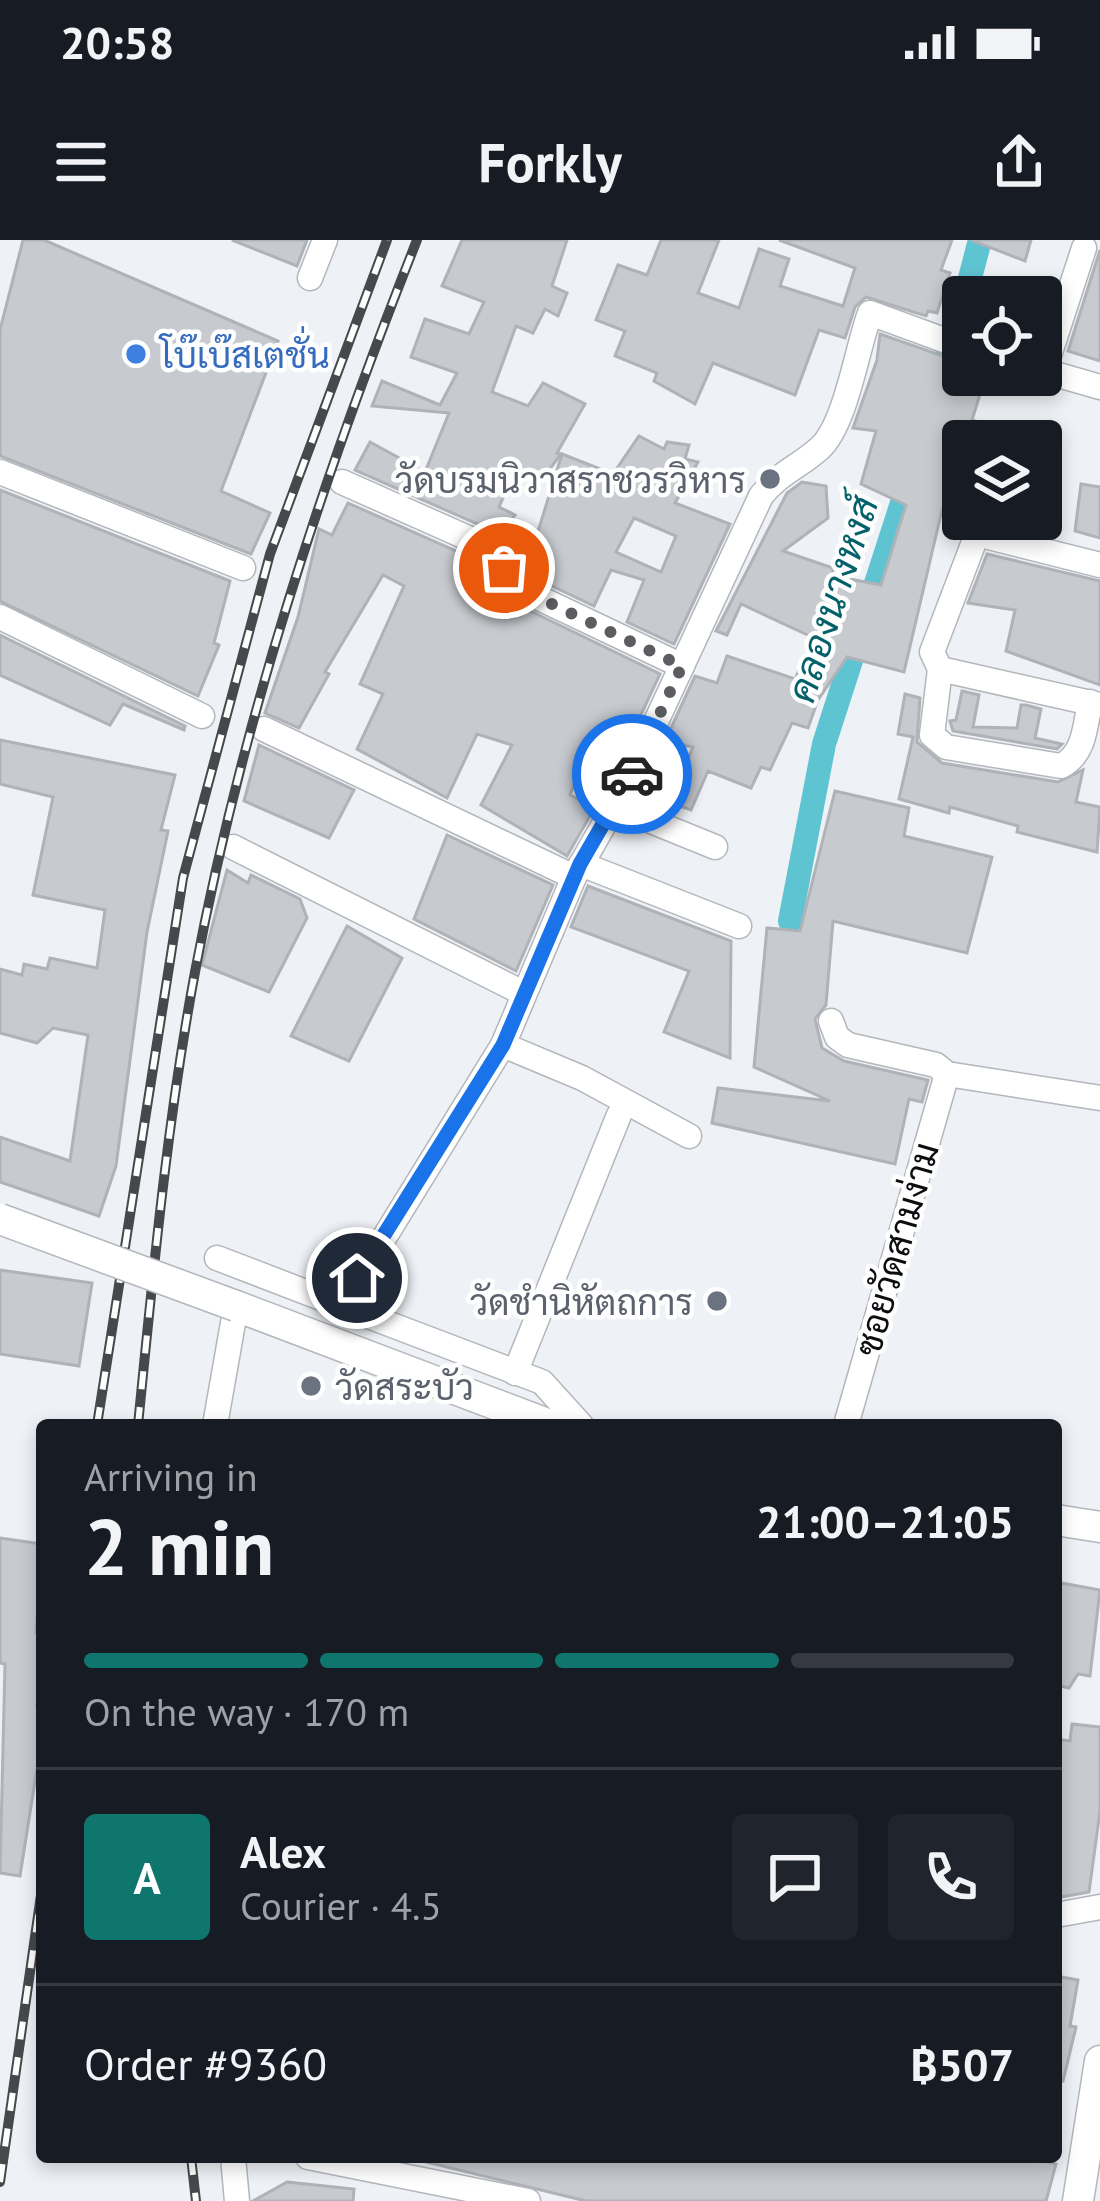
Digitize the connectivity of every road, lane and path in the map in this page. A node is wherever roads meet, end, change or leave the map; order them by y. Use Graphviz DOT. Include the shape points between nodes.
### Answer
graph roads {
  1 [pos="325,240"];
  2 [pos="1084,248"];
  3 [pos="310,278"];
  4 [pos="1062,312"];
  5 [pos="942,340"];
  6 [pos="1062,375"];
  7 [pos="1100,385"];
  8 [pos="0,472"];
  9 [pos="342,482"];
  10 [pos="1100,565"];
  11 [pos="243,568"];
  12 [pos="0,617"];
  13 [pos="682,666"];
  14 [pos="940,669"];
  15 [pos="1095,704"];
  16 [pos="202,716"];
  17 [pos="264,729"];
  18 [pos="614,806"];
  19 [pos="232,847"];
  20 [pos="715,847"];
  21 [pos="578,870"];
  22 [pos="739,926"];
  23 [pos="524,993"];
  24 [pos="831,1022"];
  25 [pos="503,1045"];
  26 [pos="947,1074"];
  27 [pos="1100,1098"];
  28 [pos="619,1115"];
  29 [pos="689,1136"];
  30 [pos="0,1220"];
  31 [pos="217,1258"];
  32 [pos="236,1306"];
  33 [pos="342,1306"];
  34 [pos="515,1372"];
  35 [pos="216,1419"];
  36 [pos="534,1419"];
  37 [pos="576,1419"];
  38 [pos="848,1419"];
  39 [pos="1062,1521"];
  40 [pos="1100,1527"];
  41 [pos="1100,1907"];
  42 [pos="1062,1914"];
  43 [pos="1100,2061"];
  44 [pos="234,2163"];
  45 [pos="338,2163"];
  46 [pos="237,2201"];
  47 [pos="529,2201"];
  48 [pos="1078,2201"];
  1 -- 3 [label="street"];
  2 -- 4 [label="street"];
  5 -- 13 [label="street" via="869,313 833,432 780,471 761,496"];
  6 -- 7 [label="street"];
  8 -- 11 [label="street"];
  9 -- 13 [label="street" via="497,551 504,578 516,587"];
  10 -- 14 [label="street" via="977,534 932,652"];
  12 -- 16 [label="street"];
  13 -- 18 [label="street"];
  14 -- 15 [label="street"];
  14 -- 15 [label="street" via="932,735 946,747 1061,766 1074,759"];
  17 -- 21 [label="street"];
  18 -- 20 [label="street"];
  18 -- 21 [label="street"];
  19 -- 23 [label="street"];
  21 -- 22 [label="street"];
  21 -- 23 [label="street"];
  23 -- 25 [label="street"];
  24 -- 26 [label="street" via="842,1042"];
  25 -- 29 [label="street"];
  25 -- 33 [label="street"];
  26 -- 27 [label="street"];
  26 -- 38 [label="street, ซอยวัดสามง่าม"];
  28 -- 34 [label="street"];
  30 -- 32 [label="main road, bridge"];
  31 -- 33 [label="street"];
  32 -- 35 [label="street"];
  32 -- 36 [label="main road"];
  33 -- 34 [label="street"];
  34 -- 37 [label="street" via="542,1382"];
  39 -- 40 [label="main road"];
  41 -- 42 [label="street"];
  43 -- 48 [label="main road"];
  44 -- 46 [label="street"];
  45 -- 47 [label="street"];
}
